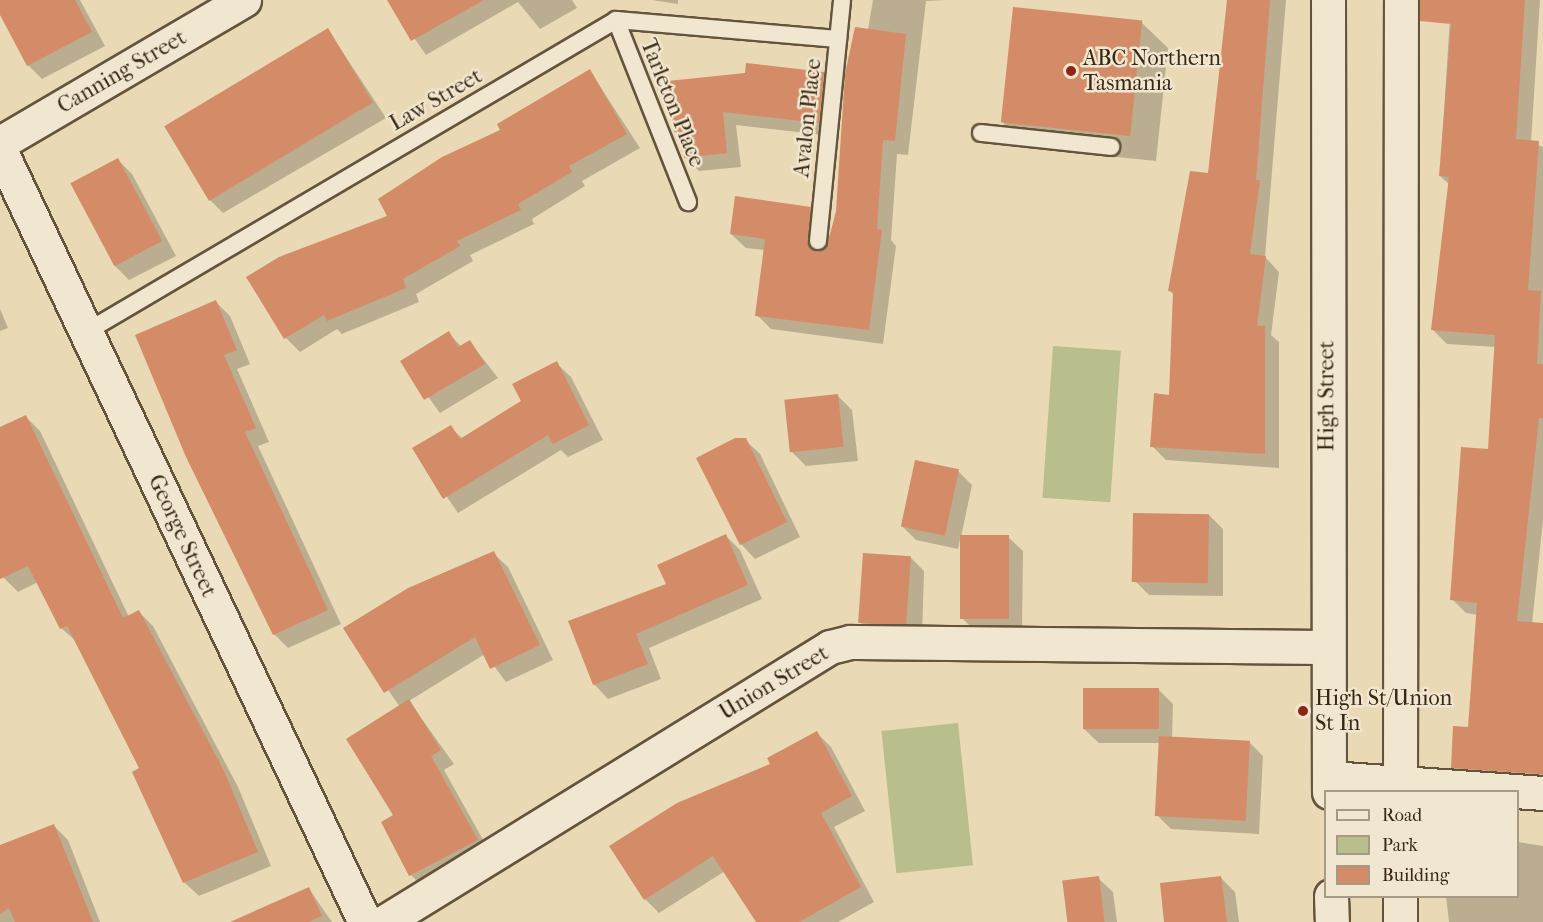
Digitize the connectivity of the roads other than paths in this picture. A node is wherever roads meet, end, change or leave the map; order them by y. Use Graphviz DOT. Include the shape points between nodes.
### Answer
graph roads {
  1 [pos="244,0"];
  2 [pos="842,0"];
  3 [pos="1328,0"];
  4 [pos="1401,0"];
  5 [pos="615,20"];
  6 [pos="838,39"];
  7 [pos="981,133"];
  8 [pos="0,143"];
  9 [pos="1111,147"];
  10 [pos="0,150"];
  11 [pos="688,202"];
  12 [pos="818,241"];
  13 [pos="86,332"];
  14 [pos="1328,647"];
  15 [pos="1329,785"];
  16 [pos="1400,787"];
  17 [pos="1472,790"];
  18 [pos="1519,792"];
  19 [pos="1543,793"];
  20 [pos="1331,898"];
  21 [pos="1400,898"];
  22 [pos="365,922"];
  23 [pos="384,922"];
  24 [pos="1332,922"];
  25 [pos="1400,922"];
  1 -- 8 [label="street, Canning Street"];
  2 -- 6 [label="lane, Avalon Place"];
  3 -- 14 [label="street, High Street"];
  4 -- 16 [label="street"];
  5 -- 6 [label="lane"];
  5 -- 11 [label="lane, Tarleton Place"];
  5 -- 13 [label="lane, Law Street"];
  6 -- 12 [label="lane, Avalon Place"];
  7 -- 9 [label="lane"];
  10 -- 13 [label="street, George Street"];
  13 -- 22 [label="street, George Street"];
  14 -- 15 [label="street, High Street"];
  14 -- 23 [label="street, Union Street" via="850,642 830,647"];
  15 -- 16 [label="street"];
  16 -- 17 [label="street"];
  18 -- 19 [label="street"];
  20 -- 24 [label="street"];
  21 -- 25 [label="street"];
}
